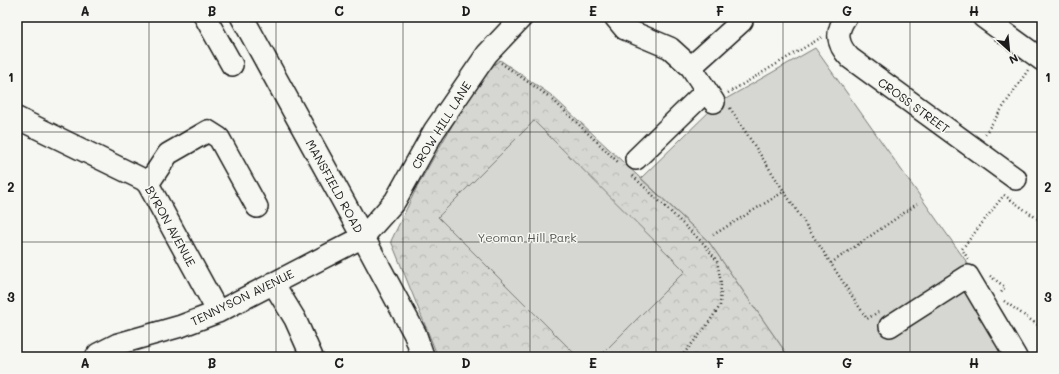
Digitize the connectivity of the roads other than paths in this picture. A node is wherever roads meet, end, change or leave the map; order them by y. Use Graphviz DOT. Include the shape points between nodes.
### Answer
graph roads {
  1 [pos="205,17"];
  2 [pos="242,17"];
  3 [pos="522,17"];
  4 [pos="614,17"];
  5 [pos="846,17"];
  6 [pos="983,17"];
  7 [pos="742,21"];
  8 [pos="1039,58"];
  9 [pos="232,65"];
  10 [pos="691,67"];
  11 [pos="17,118"];
  12 [pos="629,166"];
  13 [pos="148,184"];
  14 [pos="1010,187"];
  15 [pos="257,207"];
  16 [pos="363,236"];
  17 [pos="273,283"];
  18 [pos="218,312"];
  19 [pos="884,318"];
  20 [pos="96,357"];
  21 [pos="312,357"];
  22 [pos="422,357"];
  23 [pos="1016,357"];
  1 -- 9 [label="street"];
  2 -- 16 [label="main road, MANSFIELD ROAD"];
  3 -- 16 [label="street, CROW HILL LANE" via="487,54 434,131 395,201"];
  4 -- 10 [label="street" via="625,29 670,48"];
  5 -- 14 [label="street, CROSS STREET" via="841,24 841,49 974,149"];
  6 -- 8 [label="street"];
  7 -- 10 [label="street"];
  10 -- 12 [label="street" via="716,100"];
  11 -- 13 [label="street, BYRON AVENUE"];
  13 -- 15 [label="street" via="168,154 208,131 219,138"];
  13 -- 18 [label="street, BYRON AVENUE"];
  16 -- 17 [label="street, TENNYSON AVENUE"];
  16 -- 22 [label="main road, MANSFIELD ROAD" via="415,334"];
  17 -- 18 [label="street, TENNYSON AVENUE"];
  17 -- 21 [label="street"];
  18 -- 20 [label="street, TENNYSON AVENUE" via="181,326 118,344"];
  19 -- 23 [label="street" via="968,276"];
}
